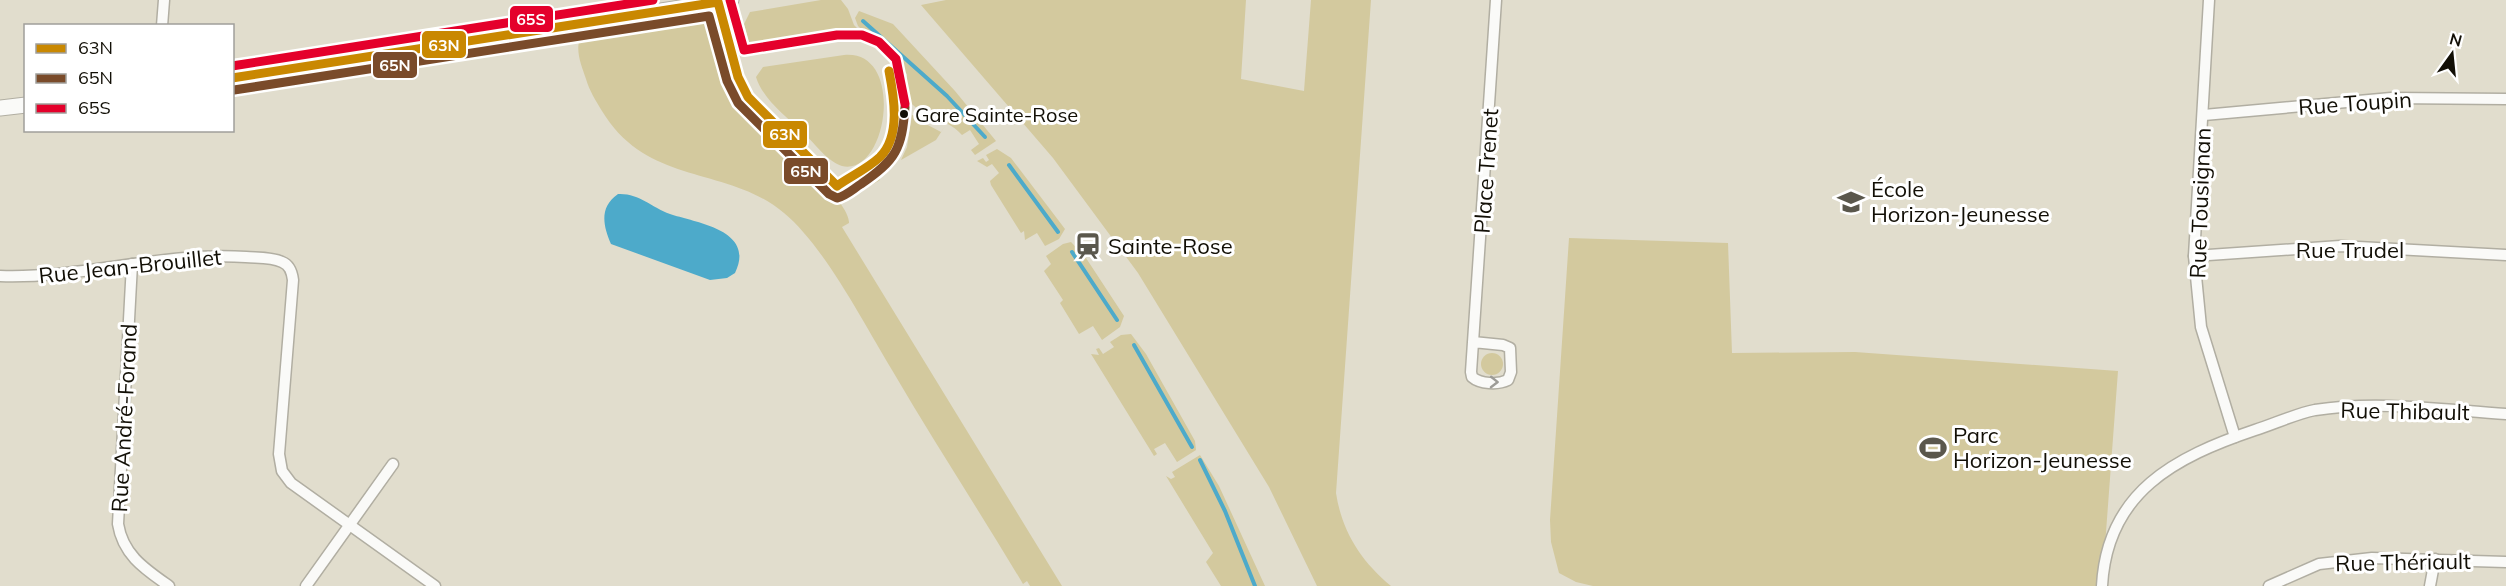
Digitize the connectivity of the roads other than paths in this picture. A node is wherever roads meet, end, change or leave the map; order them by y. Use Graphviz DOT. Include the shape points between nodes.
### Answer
graph roads {
  1 [pos="164,0"];
  2 [pos="731,0"];
  3 [pos="1496,0"];
  4 [pos="2209,0"];
  5 [pos="162,24"];
  6 [pos="234,78"];
  7 [pos="2506,99"];
  8 [pos="24,105"];
  9 [pos="0,108"];
  10 [pos="2204,115"];
  11 [pos="2506,255"];
  12 [pos="2193,256"];
  13 [pos="132,264"];
  14 [pos="0,276"];
  15 [pos="1473,342"];
  16 [pos="2506,414"];
  17 [pos="2235,437"];
  18 [pos="393,464"];
  19 [pos="349,525"];
  20 [pos="2435,559"];
  21 [pos="2506,562"];
  22 [pos="169,586"];
  23 [pos="306,586"];
  24 [pos="435,586"];
  25 [pos="2102,586"];
  26 [pos="2269,586"];
  27 [pos="2430,586"];
  1 -- 5 [label="street"];
  2 -- 6 [label="street"];
  3 -- 15 [label="street, Place Trenet"];
  4 -- 10 [label="street, Rue Tousignan"];
  7 -- 10 [label="street, Rue Toupin" via="2391,98"];
  8 -- 9 [label="street"];
  10 -- 12 [label="street, Rue Tousignan"];
  11 -- 12 [label="street, Rue Trudel" via="2340,246"];
  12 -- 17 [label="street, Rue Tousignan" via="2201,327"];
  13 -- 14 [label="street, Rue Jean-Brouillet"];
  13 -- 19 [label="street, Rue Jean-Brouillet" via="226,255 277,260 290,268 293,280 279,463 291,483"];
  13 -- 22 [label="street, Rue André-Forand" via="118,524 131,556"];
  15 -- 15 [label="street, Place Trenet, one-way" via="1472,377 1498,383 1508,380 1510,348"];
  16 -- 17 [label="street, Rue Thibault" via="2379,406 2314,410"];
  17 -- 25 [label="street, Rue Thibault" via="2212,445 2156,476 2133,496 2114,529"];
  18 -- 19 [label="street"];
  19 -- 23 [label="street"];
  19 -- 24 [label="street"];
  20 -- 21 [label="street, Rue Thériault"];
  20 -- 26 [label="street, Rue Thériault" via="2372,558 2319,564"];
  20 -- 27 [label="street"];
}
